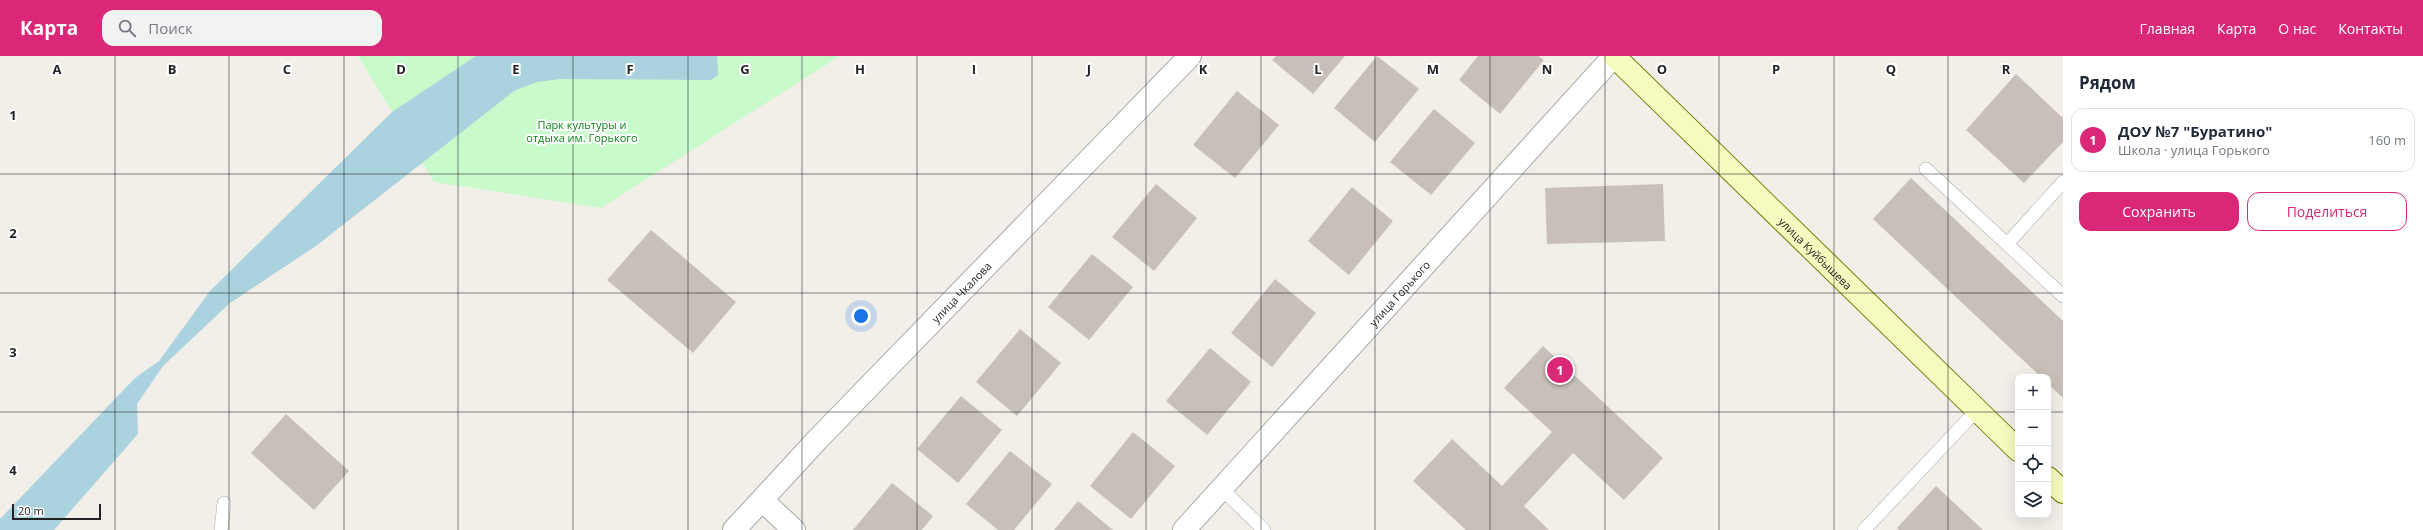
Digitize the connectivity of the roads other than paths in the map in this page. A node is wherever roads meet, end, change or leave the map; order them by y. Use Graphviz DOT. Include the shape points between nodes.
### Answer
graph roads {
  1 [pos="1190,56"];
  2 [pos="1614,56"];
  3 [pos="1926,168"];
  4 [pos="2063,182"];
  5 [pos="2007,244"];
  6 [pos="2063,296"];
  7 [pos="1976,411"];
  8 [pos="2015,447"];
  9 [pos="2051,481"];
  10 [pos="1222,489"];
  11 [pos="2063,492"];
  12 [pos="762,500"];
  13 [pos="224,503"];
  14 [pos="221,530"];
  15 [pos="734,530"];
  16 [pos="794,530"];
  17 [pos="1184,530"];
  18 [pos="1264,530"];
  19 [pos="1864,530"];
  1 -- 12 [label="street, улица Чкалова" via="817,440"];
  2 -- 7 [label="street, улица Куйбышева"];
  2 -- 10 [label="street, улица Горького"];
  3 -- 5 [label="lane"];
  4 -- 5 [label="lane"];
  5 -- 6 [label="lane"];
  7 -- 8 [label="street, улица Куйбышева"];
  7 -- 19 [label="lane"];
  9 -- 11 [label="street"];
  10 -- 17 [label="street, улица Горького"];
  10 -- 18 [label="lane"];
  12 -- 15 [label="street, улица Чкалова"];
  12 -- 16 [label="street"];
  13 -- 14 [label="lane"];
}
